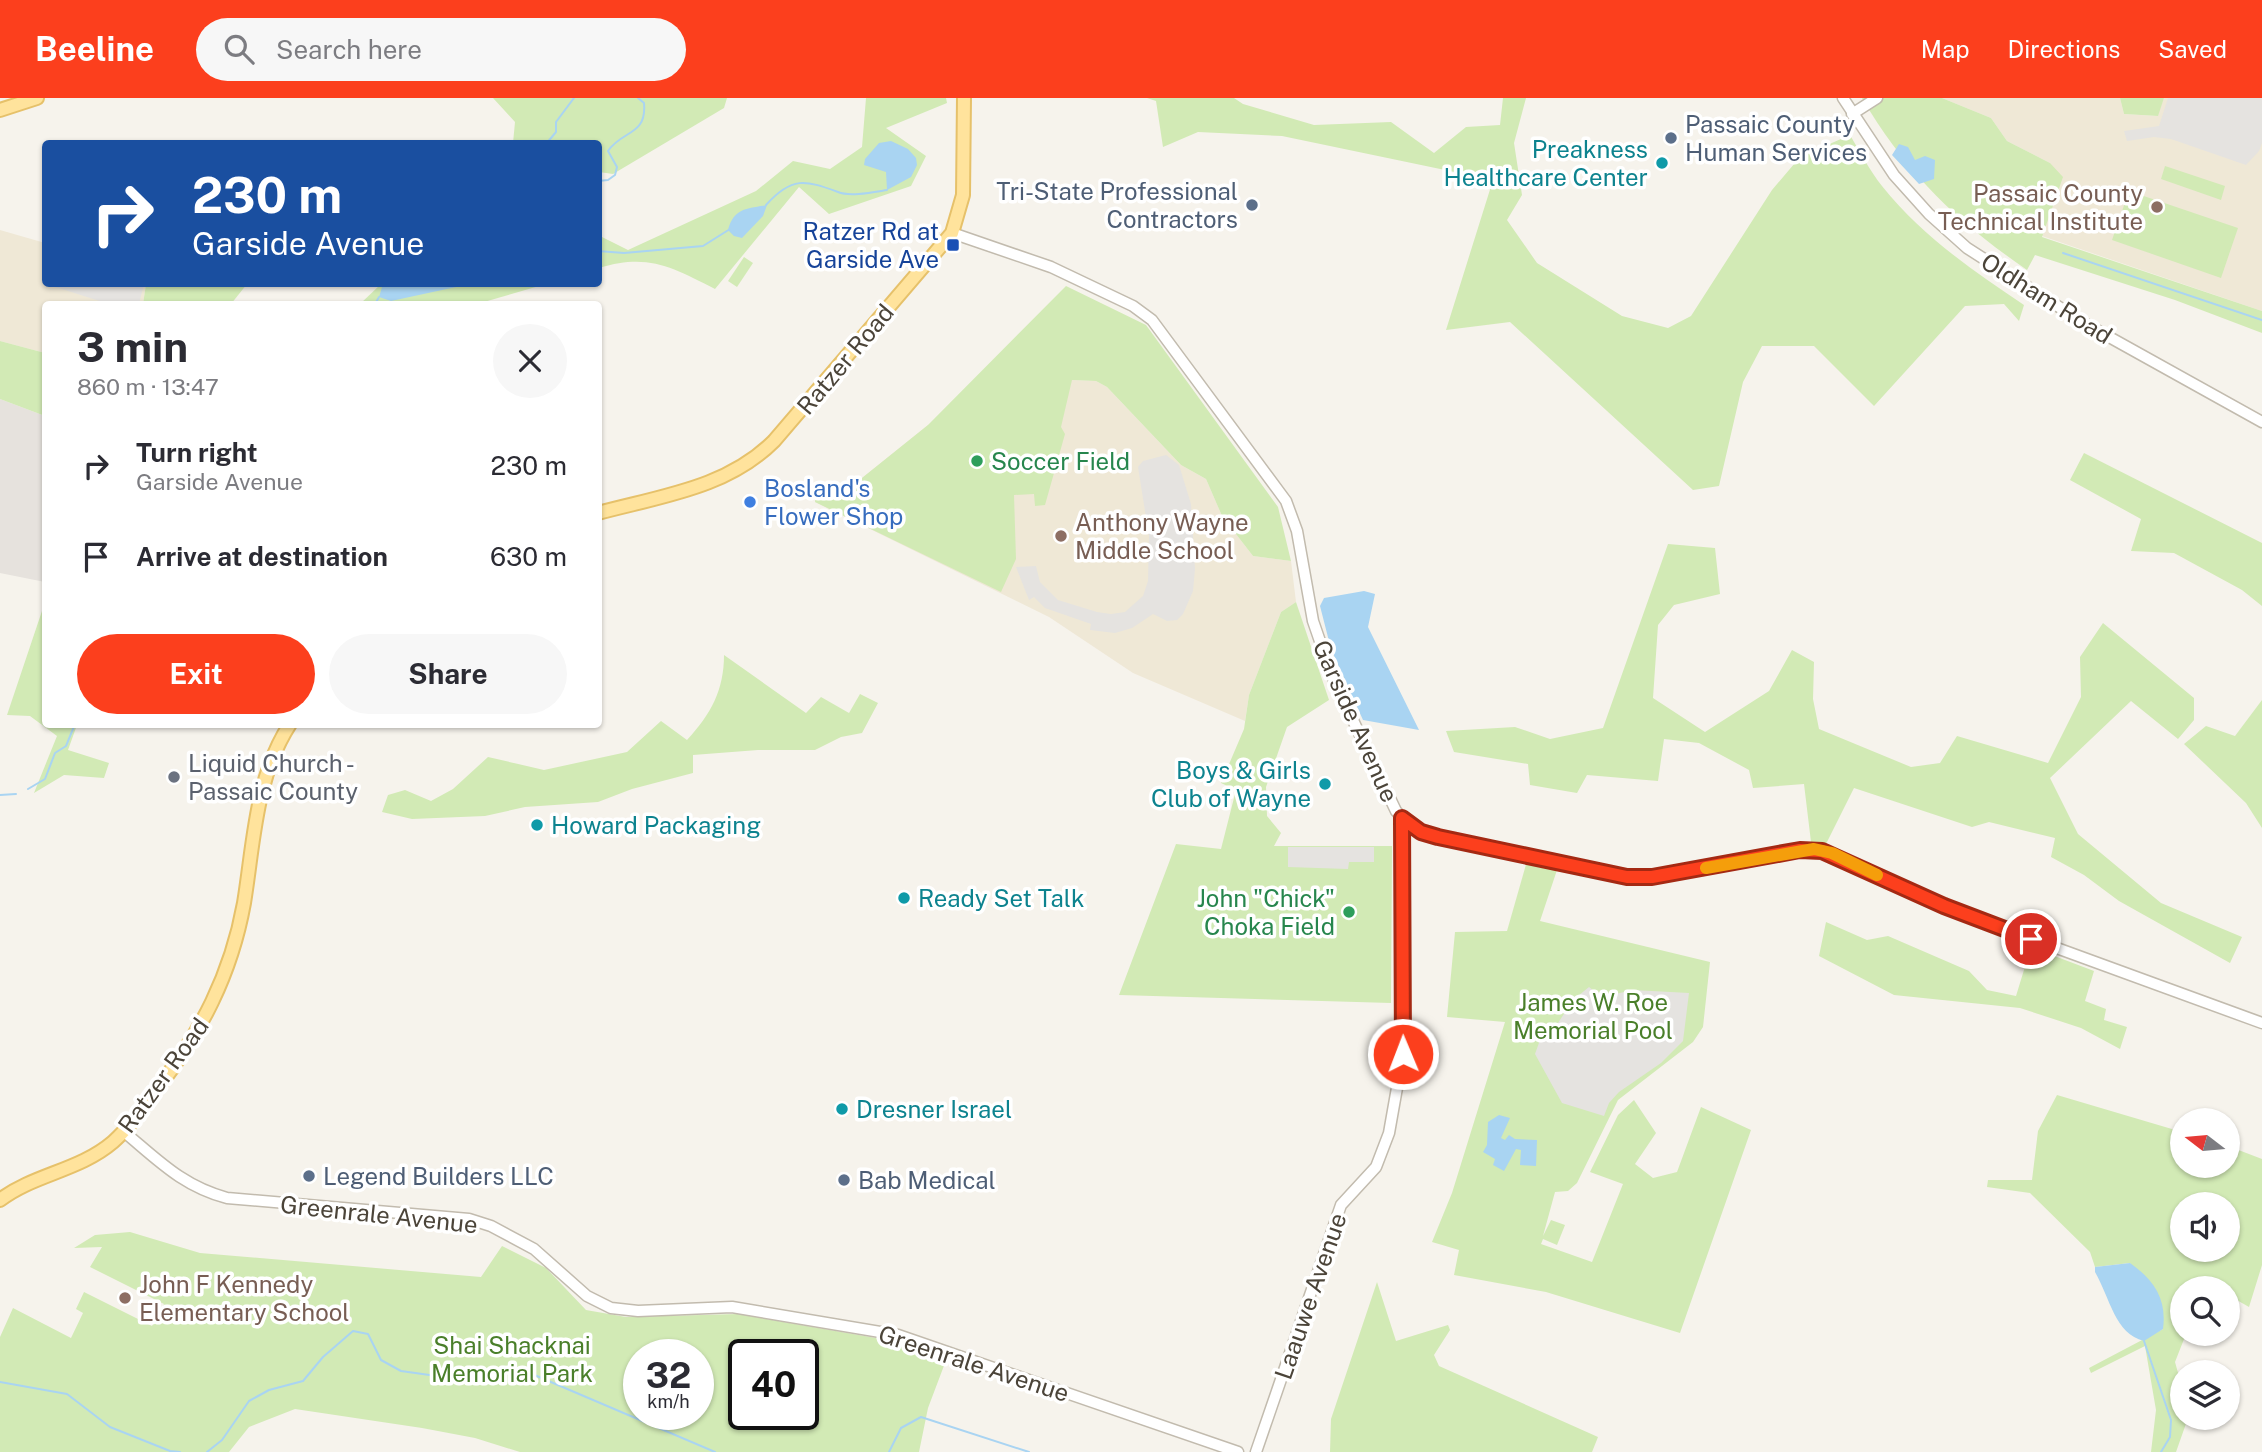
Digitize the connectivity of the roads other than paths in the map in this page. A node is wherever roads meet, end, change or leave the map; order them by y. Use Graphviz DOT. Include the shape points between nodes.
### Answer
graph roads {
  1 [pos="37,98"];
  2 [pos="964,98"];
  3 [pos="1843,98"];
  4 [pos="1877,98"];
  5 [pos="0,110"];
  6 [pos="1852,114"];
  7 [pos="952,233"];
  8 [pos="2262,422"];
  9 [pos="602,512"];
  10 [pos="288,728"];
  11 [pos="1402,818"];
  12 [pos="2262,1023"];
  13 [pos="123,1131"];
  14 [pos="0,1200"];
  15 [pos="1238,1452"];
  16 [pos="1256,1452"];
  1 -- 5 [label="main road"];
  2 -- 7 [label="main road, Ratzer Road" via="964,186"];
  3 -- 6 [label="street, Oldham Road"];
  4 -- 6 [label="street"];
  6 -- 8 [label="street, Oldham Road" via="1894,175 1967,248 2084,323"];
  7 -- 9 [label="main road, Ratzer Road" via="753,461 727,477"];
  7 -- 11 [label="street, Garside Avenue" via="1078,279 1133,306 1163,332 1286,501 1297,531 1322,652"];
  10 -- 13 [label="main road, Ratzer Road" via="261,791 238,935 219,992 178,1062"];
  11 -- 12 [label="street, Garside Avenue" via="1421,832 1438,837 1627,877 1652,877 1800,850 1822,851 1958,912"];
  11 -- 16 [label="street, Laauwe Avenue" via="1403,1054 1389,1133 1376,1167 1341,1205"];
  13 -- 14 [label="main road, Ratzer Road" via="85,1161 21,1185"];
  13 -- 15 [label="street, Greenrale Avenue" via="201,1192 469,1219 534,1249 587,1296 611,1308 732,1307 898,1335"];
}
